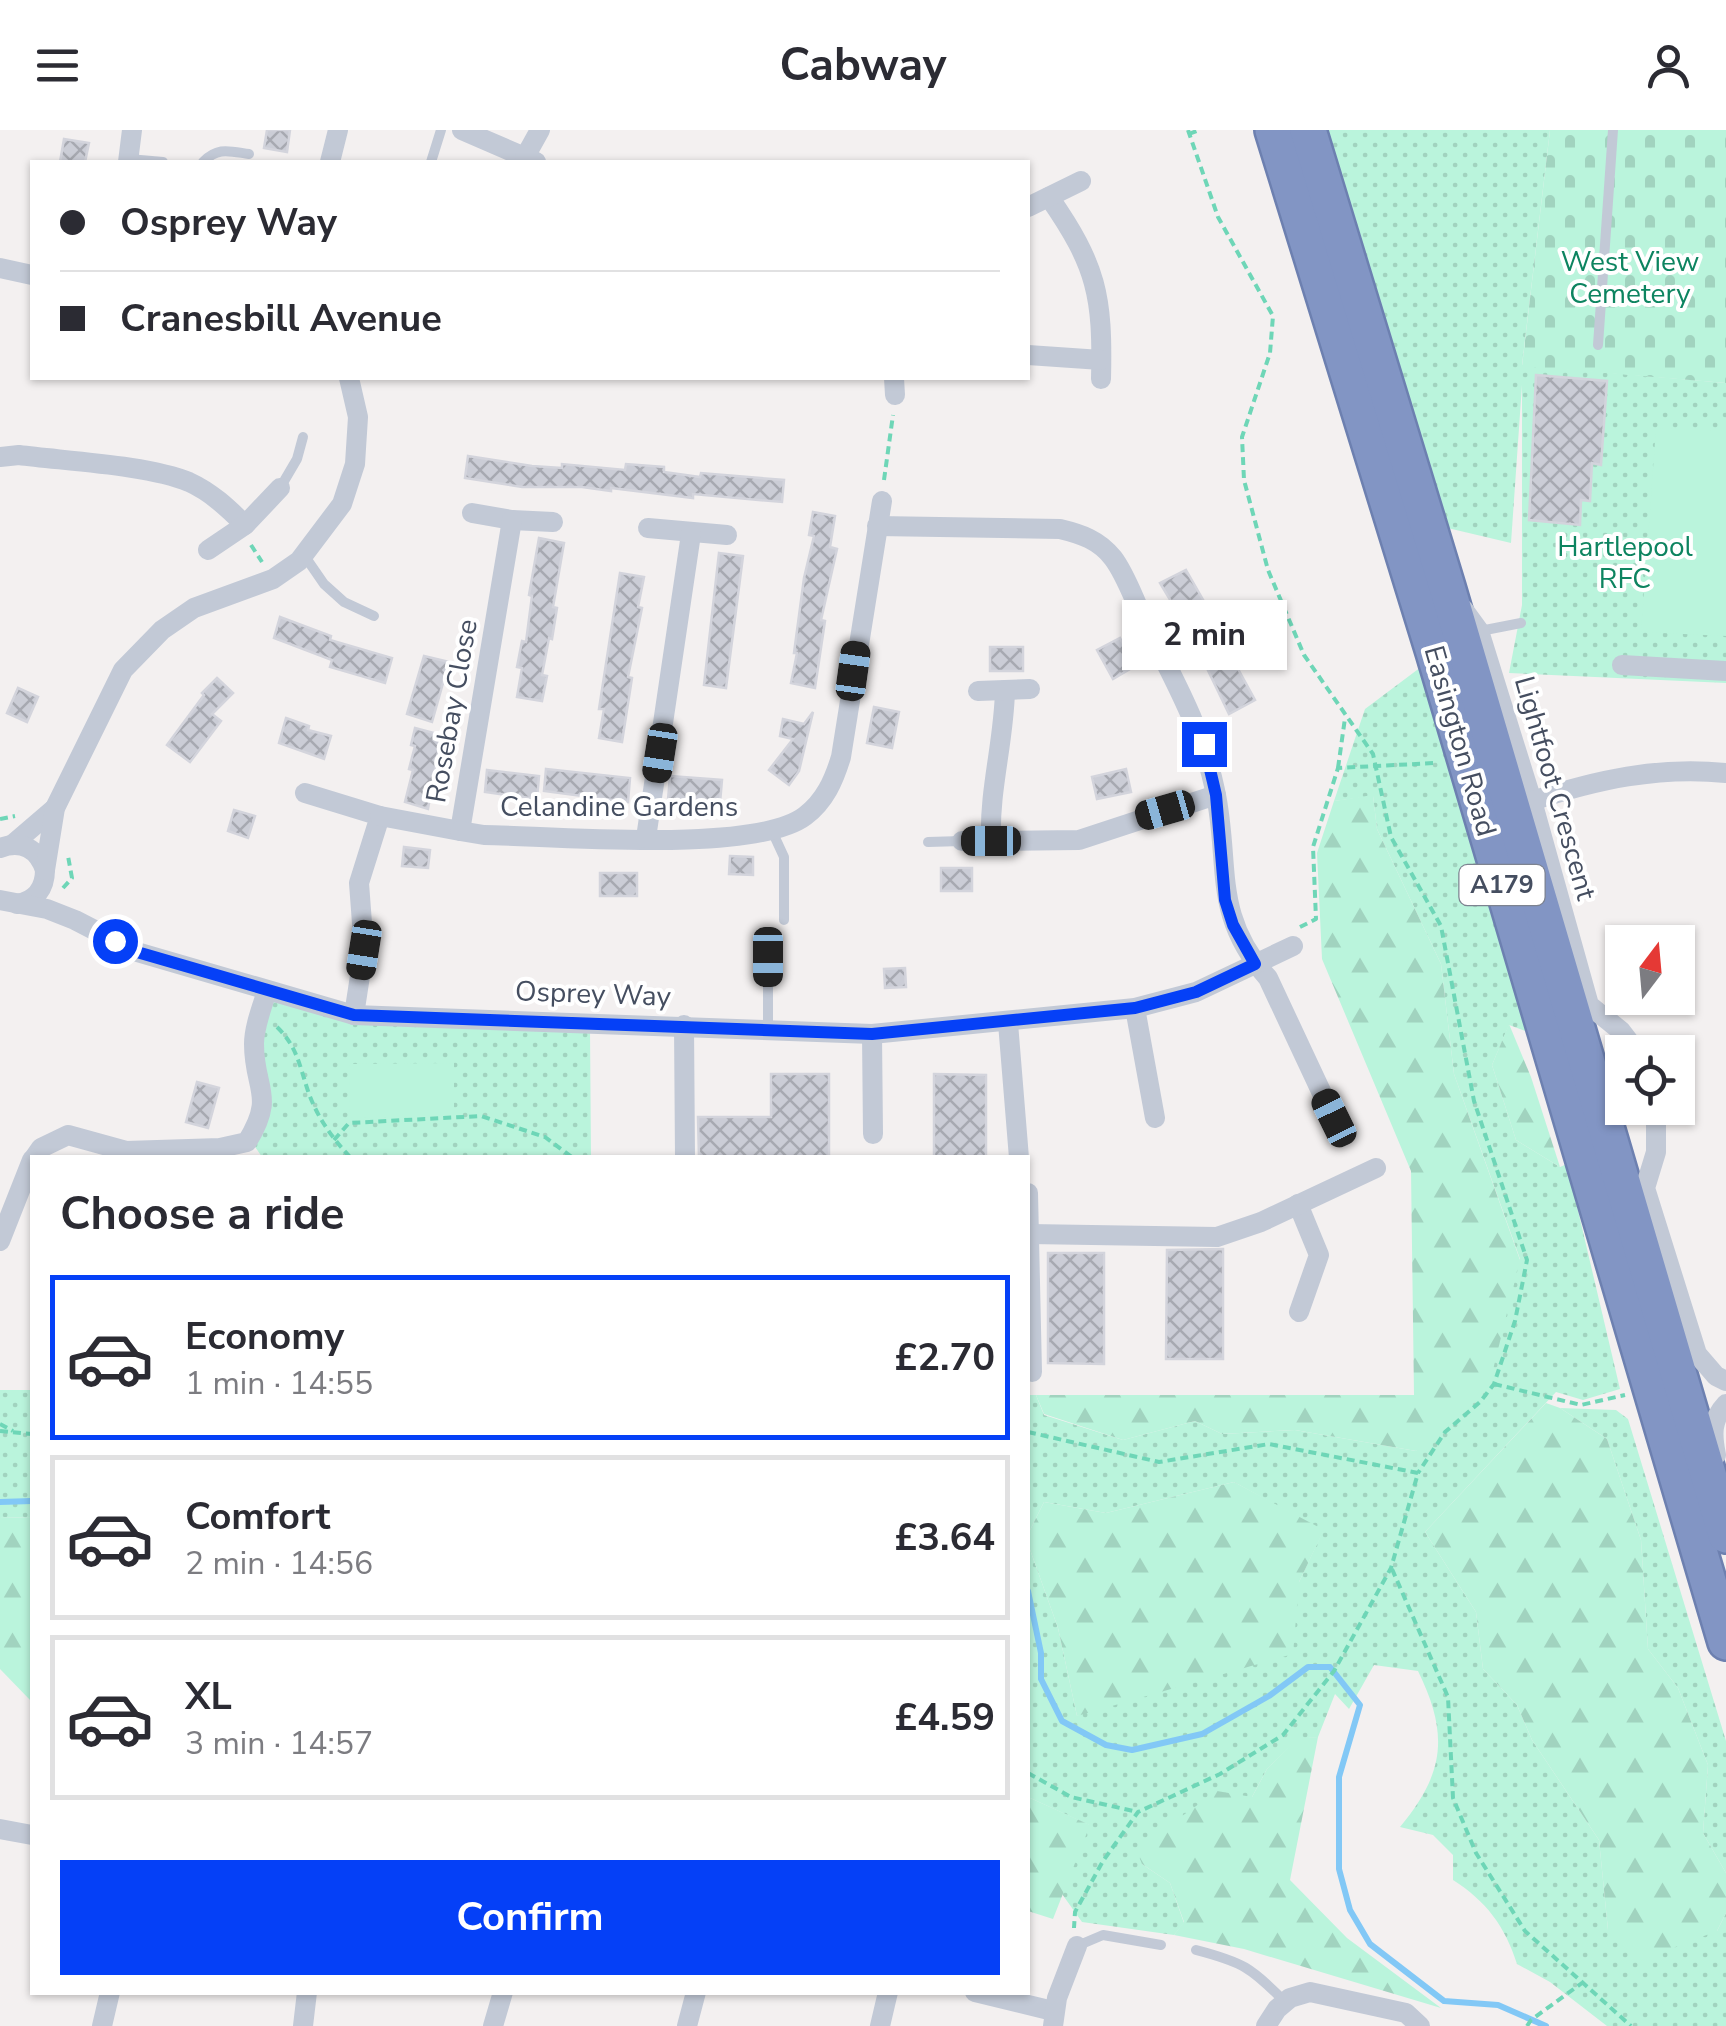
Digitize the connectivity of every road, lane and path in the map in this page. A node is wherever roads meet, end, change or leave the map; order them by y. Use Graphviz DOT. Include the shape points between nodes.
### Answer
graph roads {
  1 [pos="132,130"];
  2 [pos="338,130"];
  3 [pos="441,130"];
  4 [pos="462,130"];
  5 [pos="540,130"];
  6 [pos="1200,130"];
  7 [pos="1273,130"];
  8 [pos="1308,130"];
  9 [pos="1614,130"];
  10 [pos="1188,132"];
  11 [pos="249,154"];
  12 [pos="128,160"];
  13 [pos="205,160"];
  14 [pos="330,160"];
  15 [pos="432,160"];
  16 [pos="530,160"];
  17 [pos="1080,182"];
  18 [pos="1049,196"];
  19 [pos="1030,206"];
  20 [pos="0,268"];
  21 [pos="30,275"];
  22 [pos="1598,345"];
  23 [pos="1030,356"];
  24 [pos="349,380"];
  25 [pos="895,386"];
  26 [pos="303,437"];
  27 [pos="0,457"];
  28 [pos="280,488"];
  29 [pos="882,501"];
  30 [pos="472,512"];
  31 [pos="512,520"];
  32 [pos="553,522"];
  33 [pos="877,526"];
  34 [pos="242,527"];
  35 [pos="648,528"];
  36 [pos="691,534"];
  37 [pos="727,535"];
  38 [pos="208,550"];
  39 [pos="304,555"];
  40 [pos="273,578"];
  41 [pos="1447,588"];
  42 [pos="374,616"];
  43 [pos="1522,623"];
  44 [pos="1479,631"];
  45 [pos="1622,665"];
  46 [pos="1726,672"];
  47 [pos="1030,689"];
  48 [pos="978,690"];
  49 [pos="1006,690"];
  50 [pos="1346,715"];
  51 [pos="1435,764"];
  52 [pos="1376,766"];
  53 [pos="1338,768"];
  54 [pos="1726,773"];
  55 [pos="305,793"];
  56 [pos="1216,795"];
  57 [pos="1532,801"];
  58 [pos="55,808"];
  59 [pos="380,816"];
  60 [pos="460,831"];
  61 [pos="772,831"];
  62 [pos="646,838"];
  63 [pos="962,841"];
  64 [pos="991,841"];
  65 [pos="928,842"];
  66 [pos="5,845"];
  67 [pos="67,849"];
  68 [pos="45,872"];
  69 [pos="56,895"];
  70 [pos="6,904"];
  71 [pos="75,920"];
  72 [pos="784,920"];
  73 [pos="1292,946"];
  74 [pos="768,957"];
  75 [pos="1255,964"];
  76 [pos="267,990"];
  77 [pos="1135,1008"];
  78 [pos="354,1015"];
  79 [pos="260,1019"];
  80 [pos="1008,1023"];
  81 [pos="684,1025"];
  82 [pos="768,1030"];
  83 [pos="872,1034"];
  84 [pos="1624,1035"];
  85 [pos="1155,1118"];
  86 [pos="1334,1118"];
  87 [pos="1656,1125"];
  88 [pos="874,1134"];
  89 [pos="334,1140"];
  90 [pos="253,1150"];
  91 [pos="36,1155"];
  92 [pos="348,1155"];
  93 [pos="569,1155"];
  94 [pos="685,1155"];
  95 [pos="1019,1155"];
  96 [pos="30,1167"];
  97 [pos="1376,1168"];
  98 [pos="1298,1204"];
  99 [pos="1030,1234"];
  100 [pos="0,1242"];
  101 [pos="1299,1312"];
  102 [pos="1032,1372"];
  103 [pos="1726,1382"];
  104 [pos="1494,1384"];
  105 [pos="1635,1393"];
  106 [pos="1726,1404"];
  107 [pos="0,1424"];
  108 [pos="0,1431"];
  109 [pos="14,1432"];
  110 [pos="1030,1432"];
  111 [pos="30,1434"];
  112 [pos="1418,1472"];
  113 [pos="1722,1521"];
  114 [pos="1392,1568"];
  115 [pos="1726,1642"];
  116 [pos="1030,1775"];
  117 [pos="1138,1812"];
  118 [pos="0,1829"];
  119 [pos="30,1835"];
  120 [pos="1161,1945"];
  121 [pos="1077,1946"];
  122 [pos="1196,1950"];
  123 [pos="1582,1983"];
  124 [pos="109,1995"];
  125 [pos="307,1995"];
  126 [pos="502,1995"];
  127 [pos="695,1995"];
  128 [pos="887,1995"];
  129 [pos="984,1995"];
  130 [pos="1285,2002"];
  131 [pos="1053,2019"];
  132 [pos="102,2026"];
  133 [pos="303,2026"];
  134 [pos="493,2026"];
  135 [pos="688,2026"];
  136 [pos="880,2026"];
  137 [pos="1266,2026"];
  138 [pos="1420,2026"];
  139 [pos="1527,2026"];
  140 [pos="1632,2026"];
  1 -- 12 [label="street"];
  2 -- 14 [label="street"];
  3 -- 15 [label="lane"];
  4 -- 16 [label="street"];
  5 -- 16 [label="street"];
  6 -- 10 [label="path"];
  7 -- 115 [label="highway, Easington Road / A179"];
  8 -- 41 [label="highway, Easington Road / A179"];
  9 -- 22 [label="lane"];
  10 -- 50 [label="path" via="1218,217 1273,316 1270,353 1242,436 1248,498 1268,570 1304,655"];
  11 -- 13 [label="lane" via="222,150"];
  17 -- 18 [label="street"];
  18 -- 19 [label="street"];
  18 -- 23 [label="street" via="1100,297 1101,370"];
  20 -- 21 [label="street"];
  24 -- 39 [label="street" via="358,417 356,464 342,504"];
  25 -- 29 [label="path"];
  26 -- 28 [label="lane"];
  27 -- 34 [label="street" via="187,481 222,503"];
  28 -- 34 [label="street"];
  29 -- 33 [label="street, Celandine Gardens"];
  30 -- 31 [label="street"];
  31 -- 32 [label="street"];
  31 -- 60 [label="street, Rosebay Close"];
  33 -- 56 [label="street" via="1060,528 1089,536 1113,558 1182,693"];
  33 -- 61 [label="street, Celandine Gardens" via="833,786 805,816"];
  34 -- 38 [label="street"];
  34 -- 40 [label="path"];
  35 -- 36 [label="street"];
  36 -- 37 [label="street"];
  36 -- 62 [label="street"];
  39 -- 40 [label="street"];
  39 -- 42 [label="lane" via="344,602"];
  40 -- 58 [label="street" via="194,608 123,670"];
  41 -- 44 [label="street, Lightfoot Crescent"];
  41 -- 113 [label="highway, Easington Road / A179"];
  43 -- 44 [label="lane"];
  44 -- 57 [label="street, Lightfoot Crescent"];
  45 -- 46 [label="street"];
  47 -- 49 [label="street"];
  48 -- 49 [label="street"];
  49 -- 64 [label="street"];
  50 -- 52 [label="path"];
  50 -- 53 [label="path"];
  51 -- 52 [label="path"];
  52 -- 53 [label="path"];
  52 -- 104 [label="path" via="1391,836 1440,926 1474,1101 1527,1260"];
  53 -- 73 [label="path" via="1313,847 1316,919 1293,932"];
  54 -- 57 [label="street" via="1636,774"];
  55 -- 59 [label="street"];
  56 -- 64 [label="street" via="1079,840"];
  56 -- 75 [label="street" via="1225,900"];
  57 -- 84 [label="street, Lightfoot Crescent" via="1589,1005"];
  58 -- 66 [label="street"];
  58 -- 68 [label="street"];
  59 -- 60 [label="street, Rosebay Close"];
  59 -- 78 [label="street" via="359,883 364,950"];
  60 -- 62 [label="street, Celandine Gardens"];
  61 -- 62 [label="street, Celandine Gardens"];
  61 -- 72 [label="lane" via="784,856"];
  63 -- 64 [label="street"];
  63 -- 65 [label="lane"];
  66 -- 68 [label="street" via="34,851"];
  67 -- 69 [label="path" via="72,878"];
  68 -- 69 [label="street, Osprey Way"];
  68 -- 70 [label="street" via="34,898"];
  69 -- 71 [label="street, Osprey Way"];
  70 -- 71 [label="street, Osprey Way"];
  71 -- 76 [label="street, Osprey Way" via="137,952"];
  73 -- 75 [label="street, Osprey Way"];
  74 -- 82 [label="lane"];
  75 -- 77 [label="street, Osprey Way" via="1196,992"];
  75 -- 86 [label="street" via="1268,978"];
  76 -- 78 [label="street, Osprey Way"];
  76 -- 79 [label="street"];
  77 -- 80 [label="street, Osprey Way"];
  77 -- 85 [label="street"];
  78 -- 81 [label="street, Osprey Way"];
  79 -- 89 [label="path" via="283,1032 300,1058 308,1092"];
  79 -- 90 [label="street" via="254,1041 264,1094"];
  80 -- 83 [label="street, Osprey Way"];
  80 -- 95 [label="street"];
  81 -- 82 [label="street, Osprey Way"];
  81 -- 94 [label="street"];
  82 -- 83 [label="street, Osprey Way"];
  83 -- 88 [label="street"];
  87 -- 103 [label="street" via="1645,1188 1697,1354"];
  89 -- 92 [label="path"];
  89 -- 93 [label="path" via="349,1122 481,1116 545,1137"];
  90 -- 91 [label="street" via="126,1150 68,1135"];
  96 -- 100 [label="street"];
  97 -- 98 [label="street"];
  98 -- 99 [label="street" via="1217,1237"];
  98 -- 101 [label="street" via="1319,1255"];
  99 -- 102 [label="street"];
  104 -- 105 [label="path" via="1581,1405"];
  104 -- 112 [label="path" via="1445,1432"];
  106 -- 113 [label="street" via="1712,1433"];
  107 -- 109 [label="path"];
  108 -- 109 [label="path"];
  109 -- 111 [label="path"];
  110 -- 112 [label="path" via="1159,1462 1269,1444"];
  112 -- 114 [label="path"];
  114 -- 117 [label="path" via="1334,1671 1283,1734 1220,1774"];
  114 -- 123 [label="path" via="1448,1697 1453,1798 1476,1853 1524,1932"];
  116 -- 117 [label="path" via="1071,1796"];
  117 -- 121 [label="path" via="1075,1912"];
  118 -- 119 [label="street"];
  120 -- 121 [label="lane" via="1104,1936"];
  121 -- 131 [label="street"];
  122 -- 130 [label="lane" via="1239,1962"];
  123 -- 139 [label="path"];
  123 -- 140 [label="path"];
  124 -- 132 [label="street"];
  125 -- 133 [label="street"];
  126 -- 134 [label="street"];
  127 -- 135 [label="street"];
  128 -- 136 [label="street"];
  129 -- 131 [label="street"];
  130 -- 137 [label="street"];
  130 -- 138 [label="street" via="1310,1992 1406,2013"];
}
